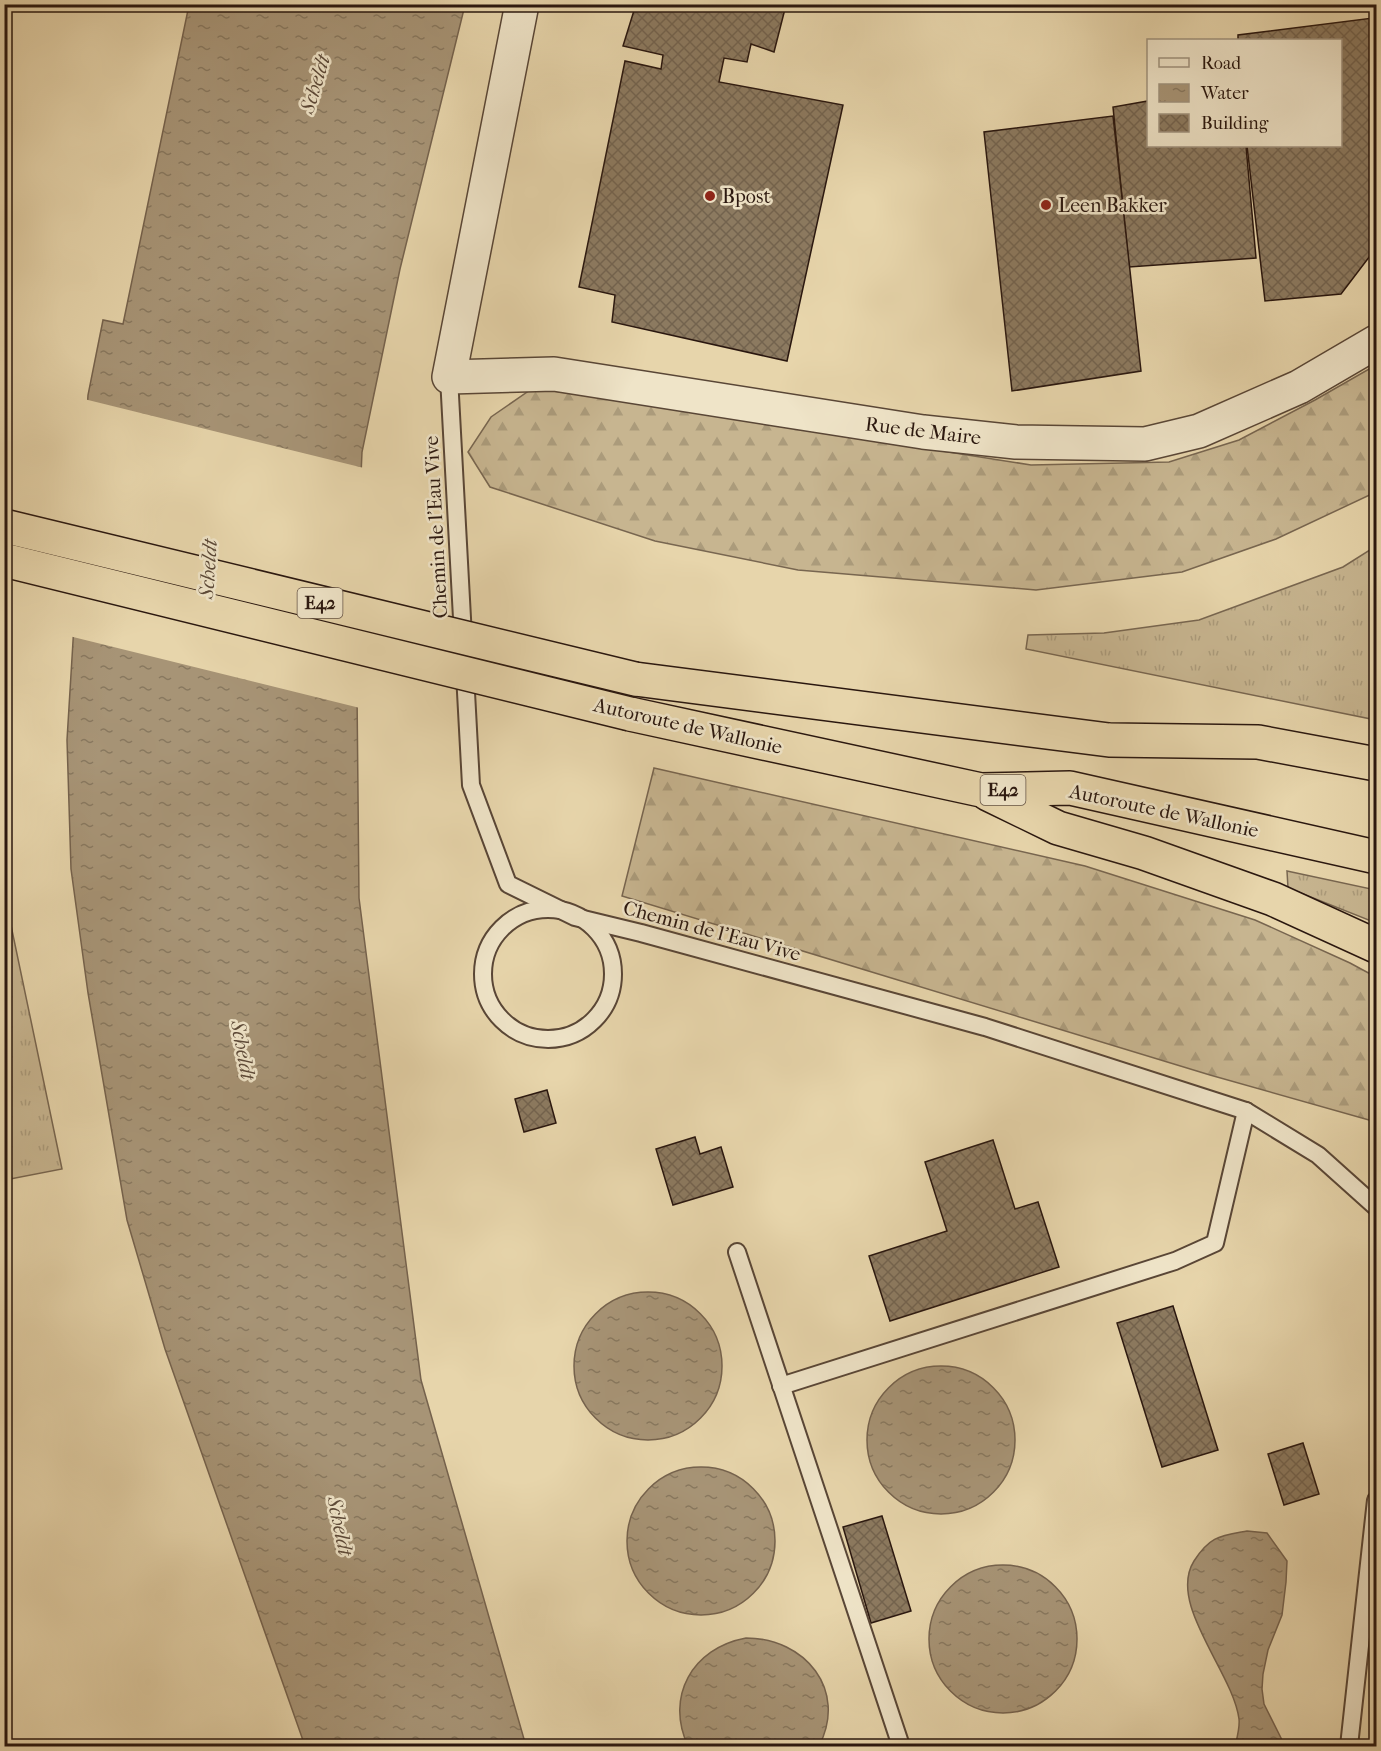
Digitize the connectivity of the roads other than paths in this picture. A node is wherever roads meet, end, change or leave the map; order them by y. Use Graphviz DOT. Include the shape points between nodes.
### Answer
graph roads {
  1 [pos="522,4"];
  2 [pos="1377,342"];
  3 [pos="449,377"];
  4 [pos="4,526"];
  5 [pos="4,560"];
  6 [pos="1377,764"];
  7 [pos="981,790"];
  8 [pos="1377,857"];
  9 [pos="575,917"];
  10 [pos="1377,946"];
  11 [pos="1246,1111"];
  12 [pos="1377,1207"];
  13 [pos="737,1252"];
  14 [pos="781,1386"];
  15 [pos="1377,1500"];
  16 [pos="901,1746"];
  17 [pos="1349,1746"];
  1 -- 3 [label="street"];
  2 -- 3 [label="street, Rue de Maire" via="1299,387 1199,431 1145,444 1016,442 923,432 554,374"];
  3 -- 9 [label="lane, Chemin de l'Eau Vive" via="471,785 508,884"];
  4 -- 6 [label="highway, Autoroute de Wallonie / E42, bridge" via="635,679 1109,740 1258,742"];
  5 -- 7 [label="highway, Autoroute de Wallonie / E42, bridge" via="630,714"];
  7 -- 8 [label="highway, Autoroute de Wallonie / E42" via="1070,788"];
  7 -- 10 [label="highway" via="1058,828 1144,853 1274,899"];
  9 -- 9 [label="lane" via="556,909 514,917 487,950 483,972 486,993 495,1012 511,1028 530,1037 552,1039 573,1035 605,1007 612,987 613,966 607,945 595,927"];
  9 -- 11 [label="lane, Chemin de l'Eau Vive" via="985,1027"];
  11 -- 12 [label="lane, Chemin de l'Eau Vive" via="1318,1155"];
  11 -- 14 [label="lane" via="1215,1243 1174,1261"];
  13 -- 14 [label="lane"];
  14 -- 16 [label="lane"];
  15 -- 17 [label="lane"];
}
